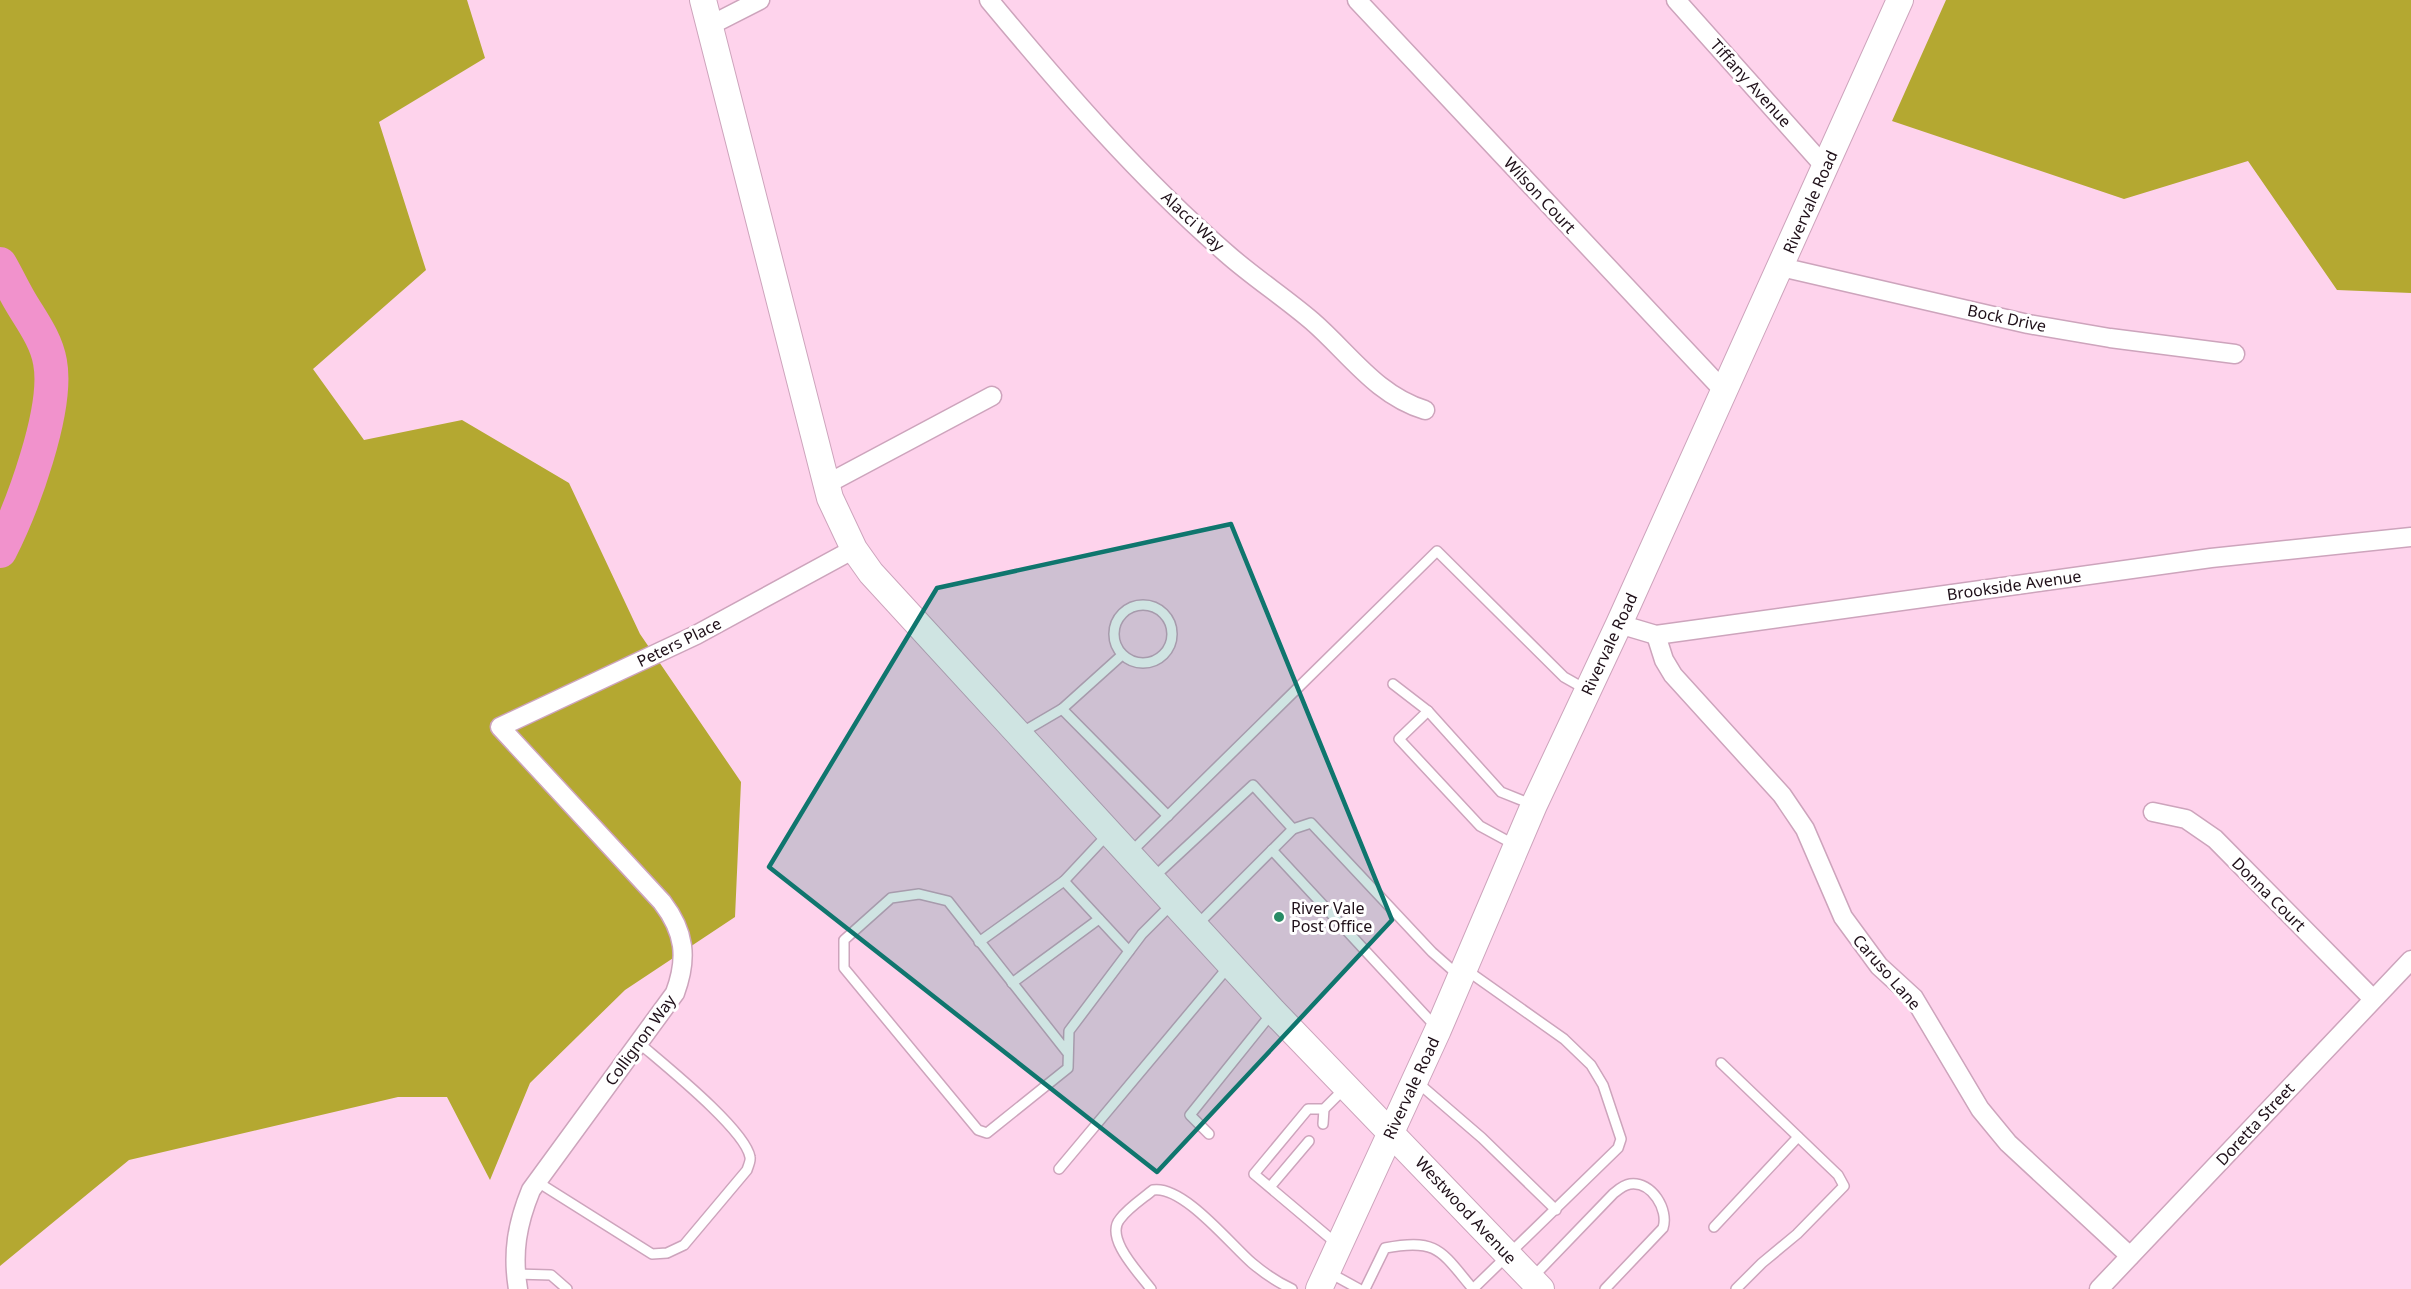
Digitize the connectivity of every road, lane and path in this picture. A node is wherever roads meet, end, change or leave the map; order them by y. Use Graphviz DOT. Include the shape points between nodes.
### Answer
graph roads {
  1 [pos="703,0"];
  2 [pos="760,0"];
  3 [pos="989,0"];
  4 [pos="1357,0"];
  5 [pos="1676,0"];
  6 [pos="1900,0"];
  7 [pos="709,26"];
  8 [pos="1825,167"];
  9 [pos="1781,267"];
  10 [pos="2235,354"];
  11 [pos="1723,390"];
  12 [pos="992,396"];
  13 [pos="1425,410"];
  14 [pos="827,484"];
  15 [pos="2411,537"];
  16 [pos="854,549"];
  17 [pos="1619,624"];
  18 [pos="1656,635"];
  19 [pos="1122,655"];
  20 [pos="1394,684"];
  21 [pos="1588,690"];
  22 [pos="1062,709"];
  23 [pos="1428,711"];
  24 [pos="500,727"];
  25 [pos="1019,734"];
  26 [pos="1534,805"];
  27 [pos="2153,812"];
  28 [pos="1168,816"];
  29 [pos="1293,829"];
  30 [pos="1109,832"];
  31 [pos="1517,846"];
  32 [pos="1272,850"];
  33 [pos="1130,854"];
  34 [pos="1152,879"];
  35 [pos="1064,881"];
  36 [pos="1173,902"];
  37 [pos="1099,919"];
  38 [pos="1196,926"];
  39 [pos="979,942"];
  40 [pos="1130,951"];
  41 [pos="2411,960"];
  42 [pos="1231,964"];
  43 [pos="1462,972"];
  44 [pos="1012,983"];
  45 [pos="2373,999"];
  46 [pos="1274,1011"];
  47 [pos="1438,1030"];
  48 [pos="639,1043"];
  49 [pos="1067,1052"];
  50 [pos="1721,1063"];
  51 [pos="1415,1080"];
  52 [pos="1347,1086"];
  53 [pos="1324,1109"];
  54 [pos="1323,1124"];
  55 [pos="1392,1131"];
  56 [pos="1209,1134"];
  57 [pos="1798,1137"];
  58 [pos="1309,1141"];
  59 [pos="1059,1169"];
  60 [pos="536,1182"];
  61 [pos="1270,1187"];
  62 [pos="1556,1210"];
  63 [pos="1714,1227"];
  64 [pos="1339,1245"];
  65 [pos="1508,1254"];
  66 [pos="2130,1256"];
  67 [pos="1323,1280"];
  68 [pos="517,1282"];
  69 [pos="1536,1284"];
  70 [pos="567,1289"];
  71 [pos="1151,1289"];
  72 [pos="1292,1289"];
  73 [pos="1359,1289"];
  74 [pos="1365,1289"];
  75 [pos="1473,1289"];
  76 [pos="1605,1289"];
  77 [pos="1736,1289"];
  78 [pos="2099,1289"];
  1 -- 7 [label="street, Westwood Avenue"];
  2 -- 7 [label="street"];
  3 -- 13 [label="street, Alacci Way" via="1045,68 1180,210 1326,334 1380,388 1405,404"];
  4 -- 11 [label="street, Wilson Court"];
  5 -- 8 [label="street, Tiffany Avenue"];
  6 -- 8 [label="street, Rivervale Road"];
  7 -- 14 [label="street, Westwood Avenue"];
  8 -- 9 [label="street, Rivervale Road"];
  9 -- 10 [label="street, Bock Drive" via="2028,324"];
  9 -- 11 [label="street, Rivervale Road"];
  11 -- 17 [label="street, Rivervale Road"];
  12 -- 14 [label="street"];
  14 -- 16 [label="street, Westwood Avenue" via="838,519"];
  15 -- 18 [label="street, Brookside Avenue" via="2199,560"];
  16 -- 24 [label="street, Peters Place" via="696,635"];
  16 -- 25 [label="street, Westwood Avenue" via="871,573"];
  17 -- 18 [label="street, Brookside Avenue"];
  17 -- 21 [label="street, Rivervale Road"];
  18 -- 66 [label="street, Caruso Lane" via="1673,675 1782,795 1805,829 1843,916 1879,966 1914,998 1980,1109 2008,1143"];
  19 -- 19 [label="lane" via="1138,663 1163,655 1172,631 1163,613 1145,604 1126,610 1119,617 1114,636"];
  19 -- 22 [label="lane"];
  20 -- 23 [label="lane"];
  21 -- 26 [label="street, Rivervale Road"];
  21 -- 28 [label="lane" via="1563,677 1437,551"];
  22 -- 25 [label="lane"];
  22 -- 28 [label="lane"];
  23 -- 26 [label="lane" via="1501,792"];
  23 -- 31 [label="lane" via="1399,739 1480,826"];
  24 -- 48 [label="street, Collignon Way" via="674,918 681,935 683,973 675,993"];
  25 -- 30 [label="street, Westwood Avenue"];
  26 -- 31 [label="street, Rivervale Road"];
  27 -- 45 [label="street, Donna Court" via="2186,819 2215,839"];
  28 -- 33 [label="lane"];
  29 -- 32 [label="lane"];
  29 -- 34 [label="lane" via="1253,784"];
  29 -- 43 [label="lane" via="1311,823 1432,952"];
  30 -- 33 [label="street, Westwood Avenue"];
  30 -- 35 [label="lane"];
  31 -- 43 [label="street, Rivervale Road"];
  32 -- 38 [label="lane"];
  32 -- 47 [label="lane"];
  33 -- 34 [label="street, Westwood Avenue"];
  34 -- 36 [label="street, Westwood Avenue"];
  35 -- 37 [label="lane"];
  35 -- 39 [label="lane"];
  36 -- 38 [label="street, Westwood Avenue"];
  36 -- 40 [label="lane"];
  37 -- 40 [label="lane"];
  37 -- 44 [label="lane"];
  38 -- 42 [label="street, Westwood Avenue"];
  39 -- 44 [label="lane"];
  39 -- 49 [label="lane" via="948,901 919,894 891,898 844,940 843,968 982,1133 1064,1073 1068,1068"];
  40 -- 49 [label="lane" via="1069,1031"];
  41 -- 45 [label="street, Doretta Street"];
  42 -- 46 [label="street, Westwood Avenue"];
  42 -- 59 [label="lane"];
  43 -- 47 [label="street, Rivervale Road"];
  43 -- 62 [label="lane" via="1564,1039 1591,1065 1603,1085 1621,1139 1618,1148"];
  44 -- 49 [label="lane"];
  45 -- 66 [label="street, Doretta Street"];
  46 -- 52 [label="street, Westwood Avenue"];
  46 -- 56 [label="lane" via="1190,1115"];
  47 -- 51 [label="street, Rivervale Road"];
  48 -- 60 [label="street, Collignon Way"];
  48 -- 60 [label="lane" via="707,1102 745,1145 750,1158 747,1170 684,1245 667,1253 652,1254"];
  50 -- 57 [label="lane"];
  51 -- 55 [label="street, Rivervale Road"];
  51 -- 62 [label="lane"];
  52 -- 53 [label="lane"];
  52 -- 55 [label="street, Westwood Avenue"];
  53 -- 54 [label="lane"];
  53 -- 61 [label="lane" via="1308,1109 1254,1174"];
  55 -- 64 [label="street, Rivervale Road"];
  55 -- 65 [label="street, Westwood Avenue"];
  57 -- 63 [label="lane"];
  57 -- 77 [label="lane" via="1838,1175 1844,1186"];
  58 -- 61 [label="lane"];
  60 -- 68 [label="street, Collignon Way" via="515,1237"];
  61 -- 64 [label="lane"];
  62 -- 65 [label="lane"];
  64 -- 67 [label="street, Rivervale Road"];
  65 -- 69 [label="street, Westwood Avenue"];
  65 -- 75 [label="lane"];
  66 -- 78 [label="street, Doretta Street"];
  67 -- 73 [label="lane"];
  68 -- 70 [label="lane" via="551,1275"];
  69 -- 76 [label="lane" via="1613,1194 1628,1184 1636,1184 1659,1200 1666,1219 1663,1228"];
  71 -- 72 [label="lane" via="1119,1245 1115,1231 1118,1220 1158,1189 1189,1204 1252,1263"];
  74 -- 75 [label="lane" via="1385,1248 1424,1244 1440,1252"];
}
